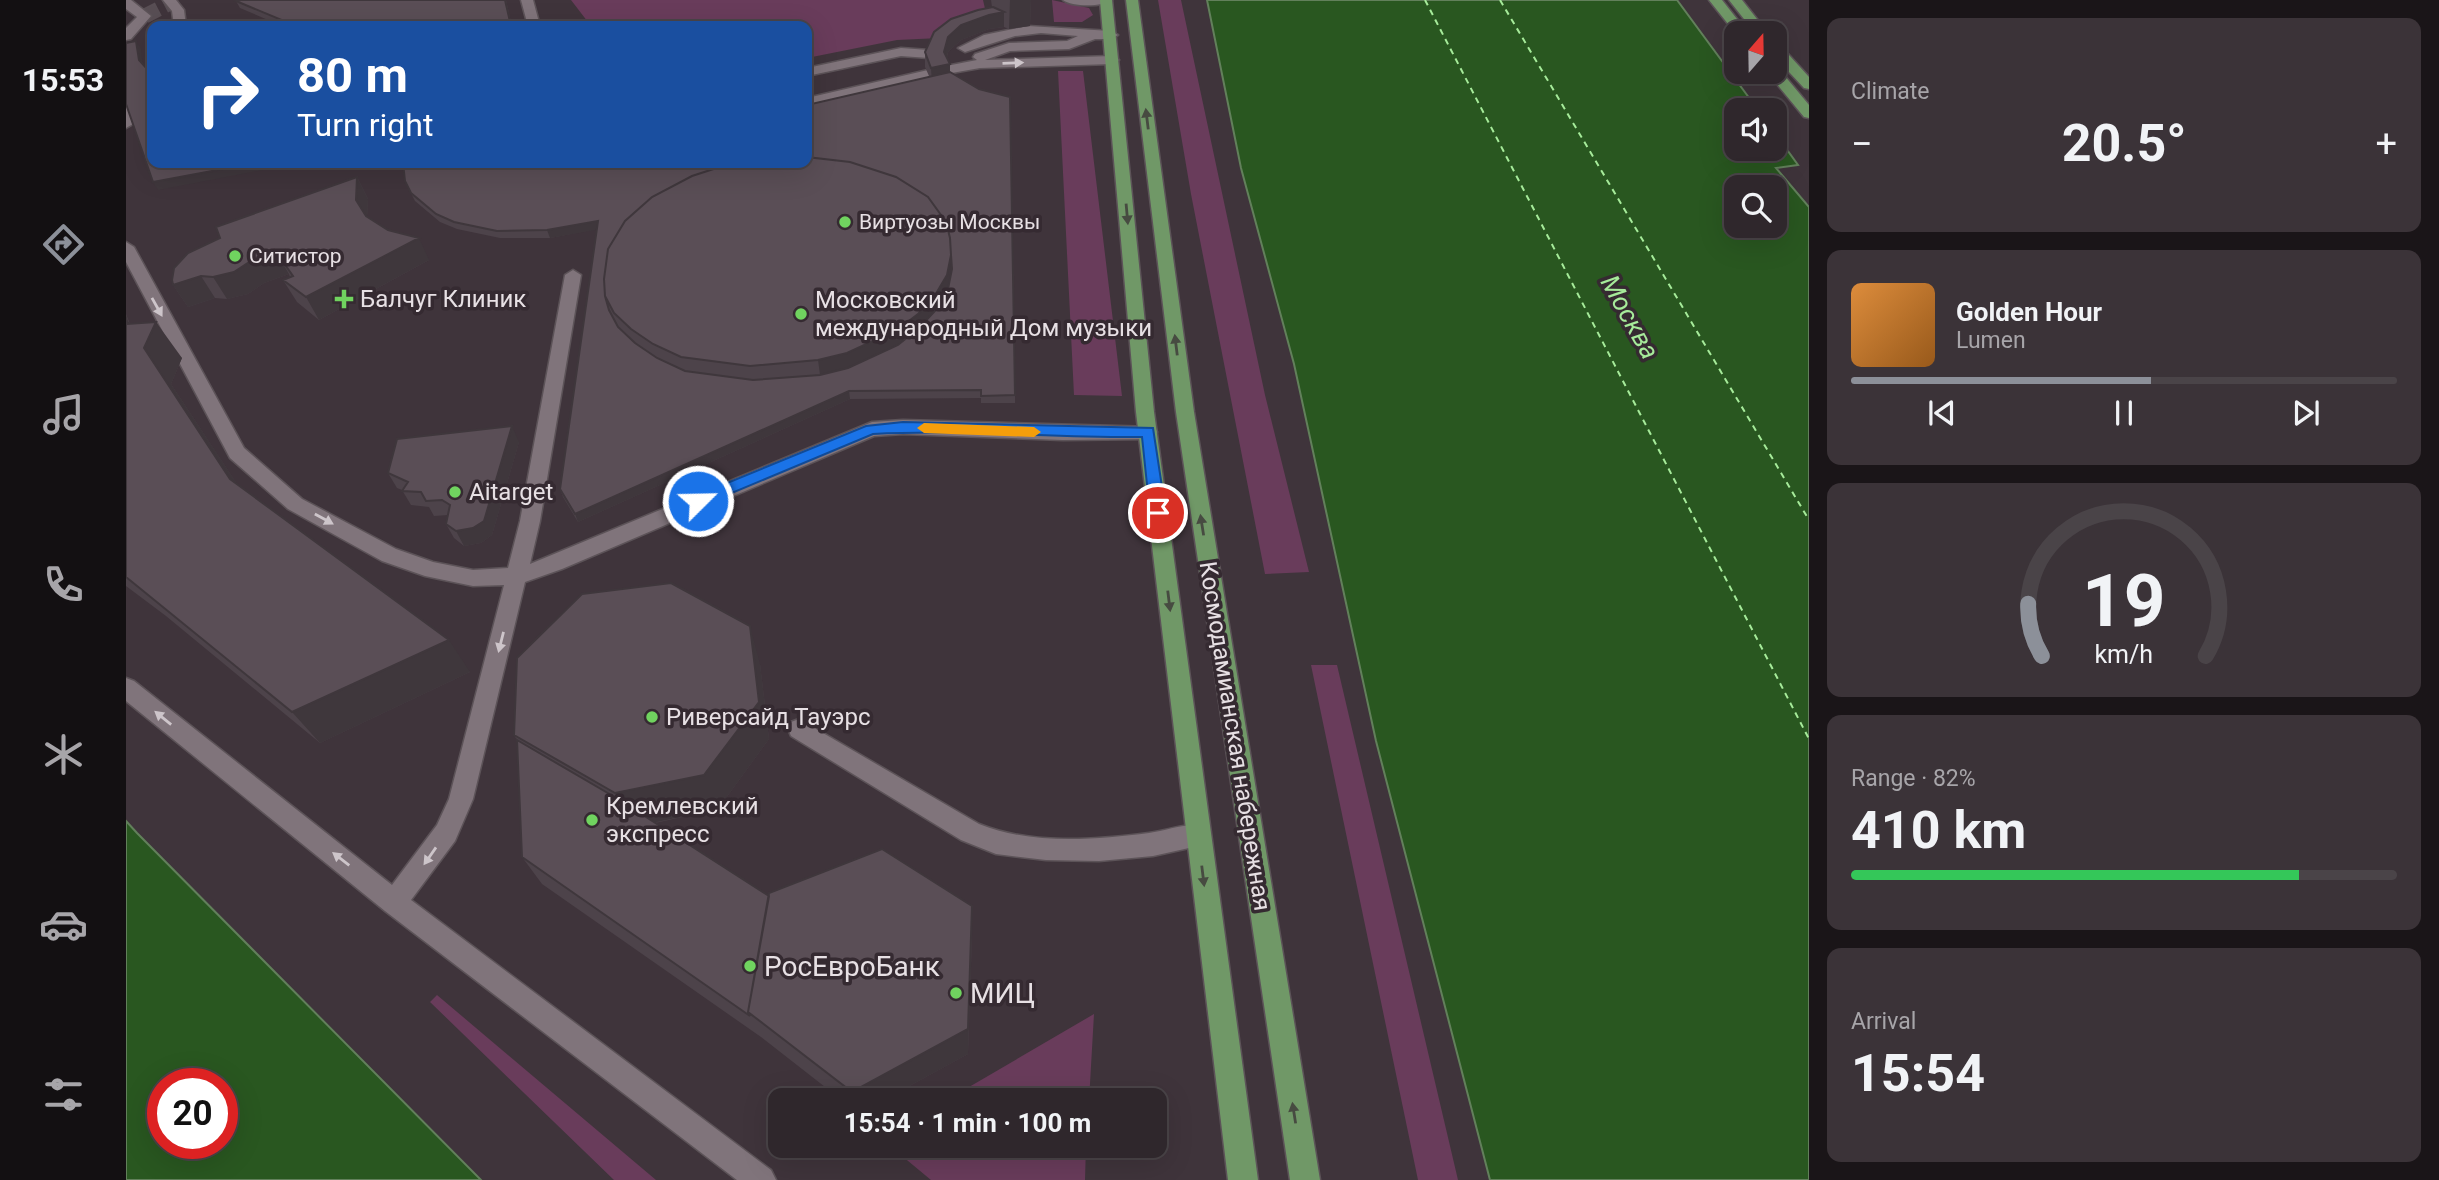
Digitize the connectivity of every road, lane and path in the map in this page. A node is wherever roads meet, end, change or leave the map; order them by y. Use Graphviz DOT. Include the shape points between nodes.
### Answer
graph roads {
  1 [pos="169,0"];
  2 [pos="527,0"];
  3 [pos="1069,0"];
  4 [pos="1106,0"];
  5 [pos="1132,0"];
  6 [pos="1715,0"];
  7 [pos="1735,0"];
  8 [pos="126,3"];
  9 [pos="179,21"];
  10 [pos="533,21"];
  11 [pos="1732,21"];
  12 [pos="1752,21"];
  13 [pos="1111,35"];
  14 [pos="126,36"];
  15 [pos="1090,36"];
  16 [pos="965,48"];
  17 [pos="929,54"];
  18 [pos="1112,60"];
  19 [pos="979,61"];
  20 [pos="1787,61"];
  21 [pos="946,63"];
  22 [pos="812,71"];
  23 [pos="928,74"];
  24 [pos="1784,84"];
  25 [pos="1809,85"];
  26 [pos="812,101"];
  27 [pos="126,108"];
  28 [pos="1809,114"];
  29 [pos="126,124"];
  30 [pos="126,247"];
  31 [pos="573,275"];
  32 [pos="134,282"];
  33 [pos="1148,432"];
  34 [pos="295,503"];
  35 [pos="274,514"];
  36 [pos="518,576"];
  37 [pos="126,688"];
  38 [pos="799,729"];
  39 [pos="1198,835"];
  40 [pos="394,902"];
  41 [pos="761,1180"];
  42 [pos="1243,1180"];
  43 [pos="1305,1180"];
  1 -- 9 [label="lane" via="178,10"];
  2 -- 10 [label="lane"];
  3 -- 4 [label="lane"];
  4 -- 13 [label="main road, Космодамианская набережная"];
  43 -- 5 [label="main road, Космодамианская набережная, one-way" via="1185,412"];
  6 -- 11 [label="main road"];
  7 -- 12 [label="main road"];
  8 -- 14 [label="lane" via="145,16"];
  13 -- 15 [label="lane"];
  13 -- 18 [label="main road, Космодамианская набережная"];
  15 -- 16 [label="lane" via="1067,30 1018,31 981,39"];
  15 -- 19 [label="lane" via="1069,45 1009,47"];
  17 -- 22 [label="lane" via="901,52"];
  19 -- 18 [label="lane, one-way"];
  18 -- 33 [label="main road, Космодамианская набережная, one-way"];
  19 -- 21 [label="lane"];
  20 -- 25 [label="main road"];
  23 -- 26 [label="lane"];
  24 -- 28 [label="main road"];
  27 -- 29 [label="lane"];
  30 -- 32 [label="lane"];
  31 -- 36 [label="lane"];
  32 -- 34 [label="lane, one-way" via="237,453"];
  33 -- 36 [label="lane" via="872,429"];
  33 -- 39 [label="main road, Космодамианская набережная, one-way"];
  34 -- 35 [label="lane"];
  34 -- 36 [label="lane, one-way" via="389,555 432,570 473,578"];
  36 -- 40 [label="lane, one-way" via="461,799 446,833"];
  40 -- 37 [label="lane, one-way"];
  38 -- 39 [label="lane" via="970,832 1000,843 1084,849 1165,844"];
  39 -- 42 [label="main road, Космодамианская набережная, one-way"];
  40 -- 41 [label="lane"];
}
